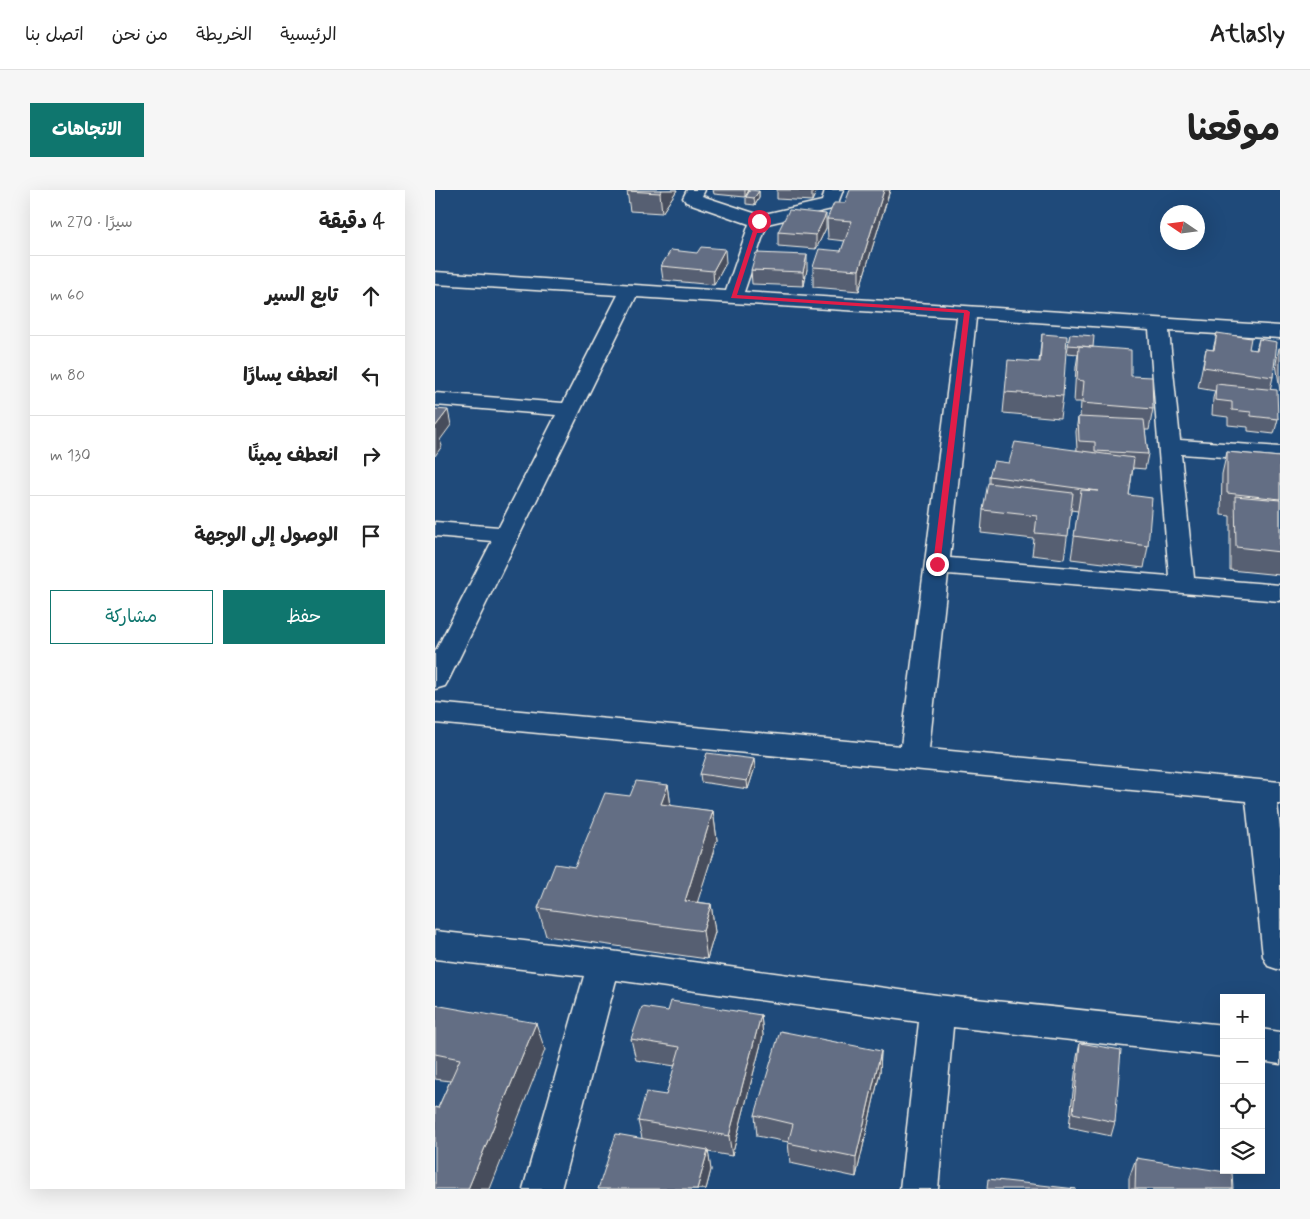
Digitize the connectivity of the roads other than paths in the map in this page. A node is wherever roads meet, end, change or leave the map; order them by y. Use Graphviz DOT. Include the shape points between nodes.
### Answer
graph roads {
  1 [pos="696,190"];
  2 [pos="834,190"];
  3 [pos="759,221"];
  4 [pos="435,278"];
  5 [pos="630,290"];
  6 [pos="733,297"];
  7 [pos="967,312"];
  8 [pos="1158,324"];
  9 [pos="1280,332"];
  10 [pos="435,399"];
  11 [pos="570,410"];
  12 [pos="1169,446"];
  13 [pos="1280,454"];
  14 [pos="435,529"];
  15 [pos="507,535"];
  16 [pos="937,564"];
  17 [pos="1182,585"];
  18 [pos="1280,593"];
  19 [pos="435,679"];
  20 [pos="435,713"];
  21 [pos="914,758"];
  22 [pos="1270,792"];
  23 [pos="435,945"];
  24 [pos="1280,956"];
  25 [pos="604,964"];
  26 [pos="937,1010"];
  27 [pos="1220,1041"];
  28 [pos="1265,1046"];
  29 [pos="1280,1048"];
  30 [pos="541,1189"];
  31 [pos="919,1189"];
  1 -- 3 [label="street" via="693,198"];
  2 -- 3 [label="street" via="831,204"];
  3 -- 6 [label="street"];
  4 -- 5 [label="street"];
  5 -- 6 [label="street"];
  5 -- 11 [label="street"];
  6 -- 7 [label="street"];
  7 -- 8 [label="street"];
  7 -- 16 [label="street"];
  8 -- 9 [label="street"];
  8 -- 12 [label="street"];
  10 -- 11 [label="street"];
  11 -- 15 [label="street"];
  12 -- 13 [label="street"];
  12 -- 17 [label="street"];
  14 -- 15 [label="street"];
  15 -- 19 [label="street"];
  16 -- 17 [label="street"];
  16 -- 21 [label="street"];
  17 -- 18 [label="street"];
  20 -- 21 [label="street"];
  21 -- 22 [label="street"];
  22 -- 24 [label="street"];
  23 -- 25 [label="street"];
  25 -- 26 [label="street"];
  25 -- 30 [label="street"];
  26 -- 27 [label="street"];
  26 -- 31 [label="street"];
  28 -- 29 [label="street"];
}
